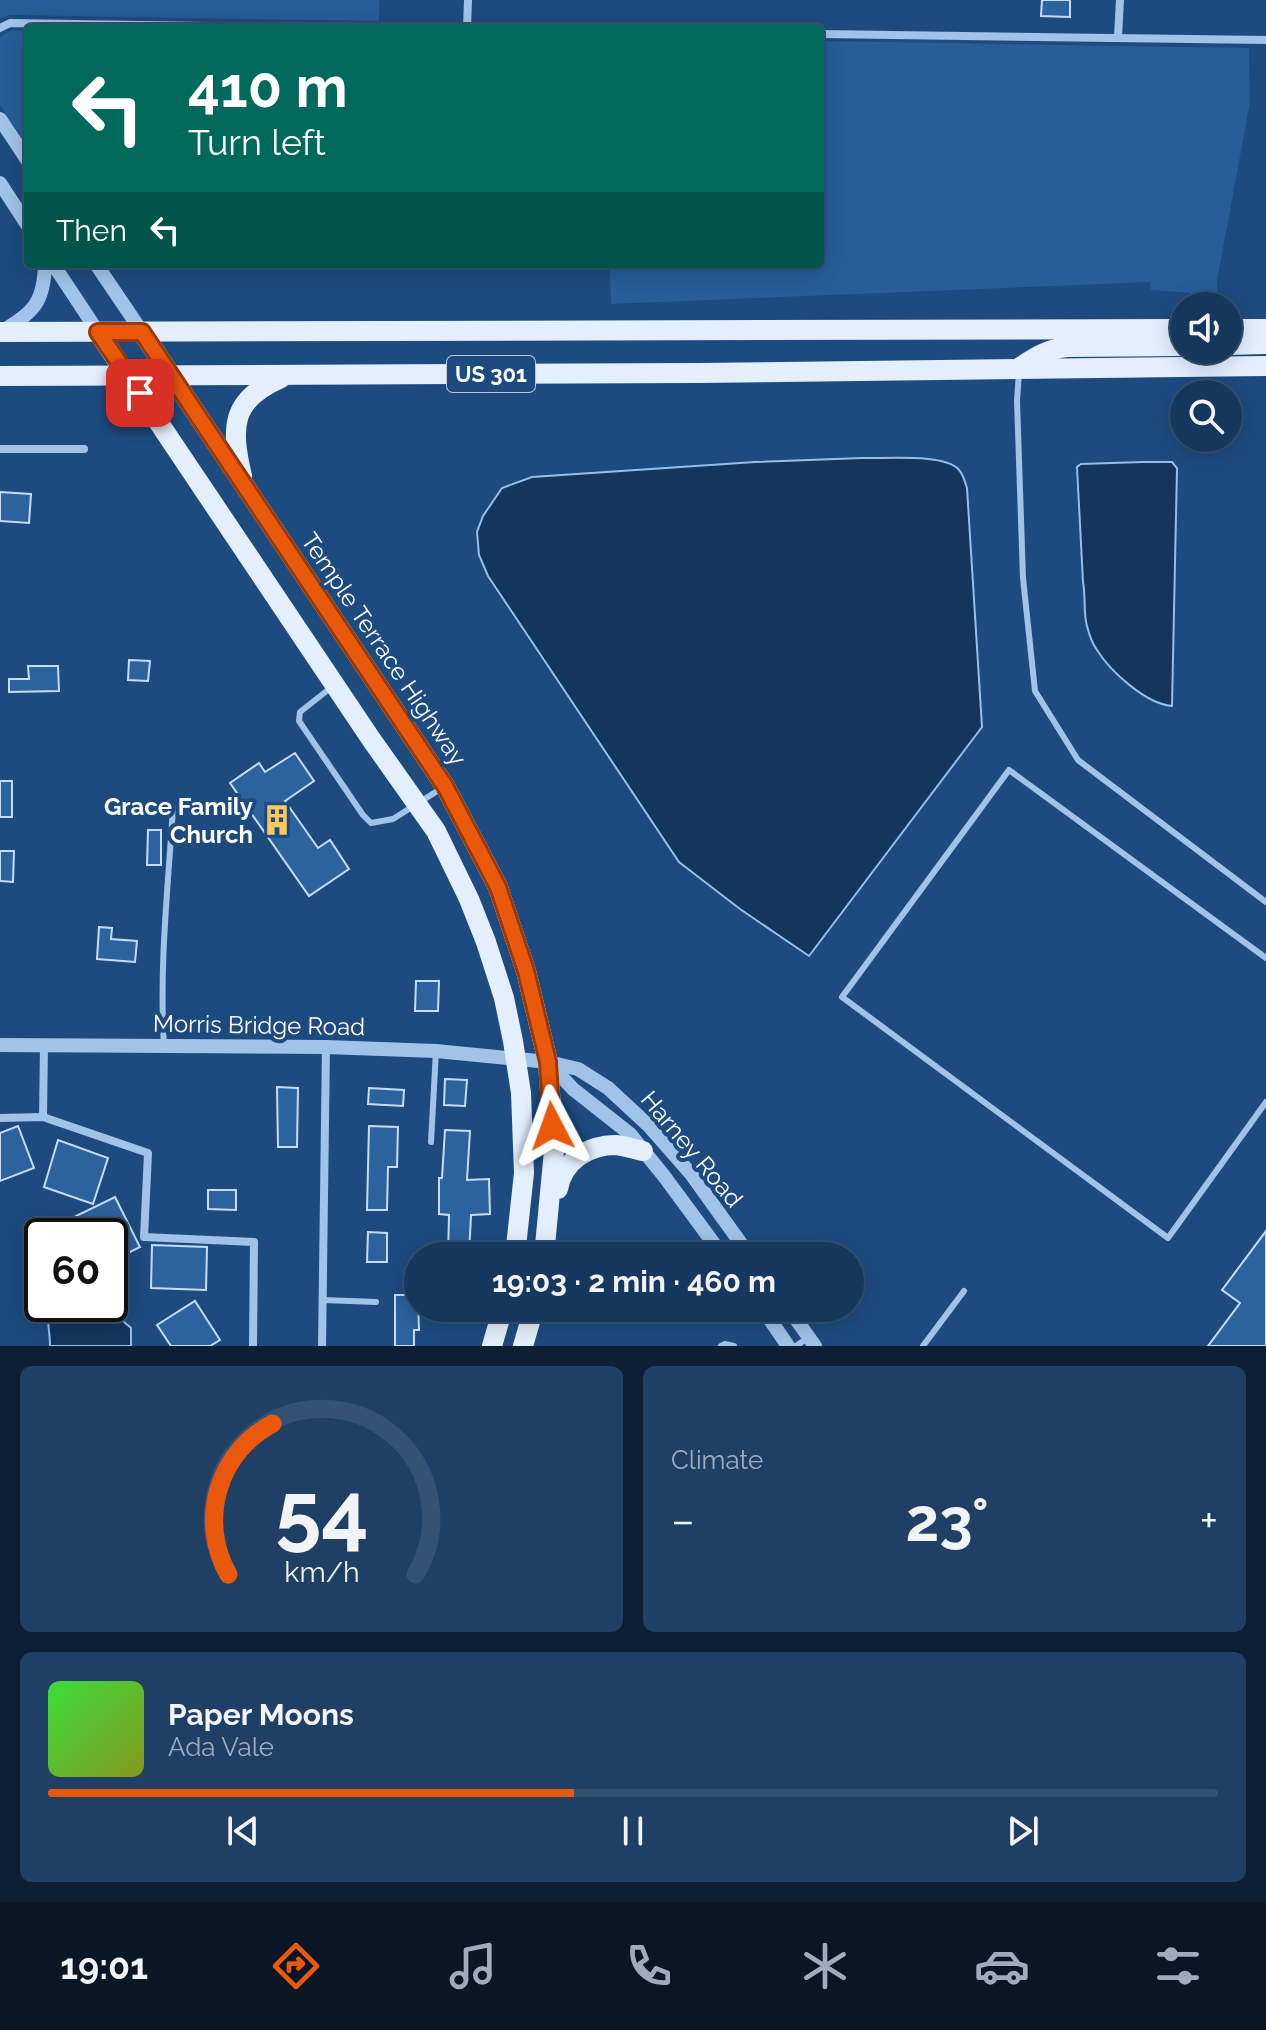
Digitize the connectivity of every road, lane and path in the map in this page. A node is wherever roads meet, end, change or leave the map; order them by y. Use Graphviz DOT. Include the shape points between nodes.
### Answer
graph roads {
  1 [pos="468,0"];
  2 [pos="1120,0"];
  3 [pos="76,24"];
  4 [pos="467,24"];
  5 [pos="0,28"];
  6 [pos="824,34"];
  7 [pos="1118,37"];
  8 [pos="1266,40"];
  9 [pos="0,119"];
  10 [pos="24,155"];
  11 [pos="0,183"];
  12 [pos="24,220"];
  13 [pos="45,268"];
  14 [pos="56,268"];
  15 [pos="99,268"];
  16 [pos="1170,329"];
  17 [pos="1242,329"];
  18 [pos="1266,329"];
  19 [pos="0,332"];
  20 [pos="98,332"];
  21 [pos="142,332"];
  22 [pos="1266,344"];
  23 [pos="1242,345"];
  24 [pos="1170,346"];
  25 [pos="1266,366"];
  26 [pos="1019,368"];
  27 [pos="128,375"];
  28 [pos="169,375"];
  29 [pos="288,375"];
  30 [pos="0,376"];
  31 [pos="0,449"];
  32 [pos="84,449"];
  33 [pos="245,488"];
  34 [pos="335,685"];
  35 [pos="445,786"];
  36 [pos="417,804"];
  37 [pos="173,808"];
  38 [pos="1266,902"];
  39 [pos="1266,958"];
  40 [pos="0,1045"];
  41 [pos="44,1045"];
  42 [pos="164,1046"];
  43 [pos="326,1047"];
  44 [pos="436,1051"];
  45 [pos="516,1060"];
  46 [pos="548,1062"];
  47 [pos="1266,1102"];
  48 [pos="43,1117"];
  49 [pos="0,1118"];
  50 [pos="431,1142"];
  51 [pos="643,1151"];
  52 [pos="517,1242"];
  53 [pos="546,1242"];
  54 [pos="548,1242"];
  55 [pos="712,1242"];
  56 [pos="740,1242"];
  57 [pos="964,1291"];
  58 [pos="323,1300"];
  59 [pos="376,1302"];
  60 [pos="499,1322"];
  61 [pos="530,1322"];
  62 [pos="772,1322"];
  63 [pos="798,1322"];
  64 [pos="812,1342"];
  65 [pos="253,1346"];
  66 [pos="322,1346"];
  67 [pos="492,1346"];
  68 [pos="523,1346"];
  69 [pos="721,1346"];
  70 [pos="734,1346"];
  71 [pos="788,1346"];
  72 [pos="796,1346"];
  73 [pos="923,1346"];
  1 -- 4 [label="street"];
  2 -- 7 [label="street"];
  3 -- 5 [label="street" via="10,23"];
  6 -- 7 [label="street"];
  7 -- 8 [label="street"];
  9 -- 10 [label="street"];
  11 -- 12 [label="street"];
  13 -- 19 [label="street" via="38,302"];
  14 -- 20 [label="street"];
  15 -- 21 [label="street"];
  16 -- 21 [label="main road, US 301"];
  17 -- 18 [label="main road"];
  19 -- 20 [label="main road, US 301"];
  20 -- 21 [label="main road, US 301"];
  20 -- 27 [label="main road"];
  21 -- 28 [label="main road, Temple Terrace Highway"];
  22 -- 23 [label="main road"];
  24 -- 26 [label="main road" via="1053,349"];
  25 -- 26 [label="main road, US 301"];
  26 -- 29 [label="main road, US 301"];
  26 -- 38 [label="lane" via="1023,578 1035,691 1078,760"];
  27 -- 28 [label="main road, US 301"];
  27 -- 30 [label="main road, US 301"];
  27 -- 34 [label="main road"];
  28 -- 29 [label="main road, US 301"];
  28 -- 33 [label="main road, Temple Terrace Highway"];
  29 -- 33 [label="main road" via="260,387 238,416 235,445"];
  31 -- 32 [label="street"];
  33 -- 35 [label="main road, Temple Terrace Highway"];
  34 -- 36 [label="main road"];
  34 -- 36 [label="lane" via="300,712 299,721 363,815 371,823 393,819"];
  35 -- 36 [label="lane"];
  35 -- 46 [label="main road, Temple Terrace Highway" via="498,887"];
  36 -- 45 [label="main road" via="436,831 486,942"];
  37 -- 42 [label="lane" via="162,942"];
  39 -- 47 [label="lane" via="1009,770 842,997 1168,1238"];
  40 -- 41 [label="street, Morris Bridge Road"];
  41 -- 42 [label="street, Morris Bridge Road"];
  41 -- 48 [label="street"];
  42 -- 43 [label="street, Morris Bridge Road"];
  43 -- 44 [label="street, Morris Bridge Road"];
  43 -- 58 [label="street"];
  44 -- 45 [label="street, Morris Bridge Road"];
  44 -- 50 [label="lane"];
  45 -- 46 [label="street, Harney Road"];
  45 -- 52 [label="main road" via="524,1149"];
  46 -- 51 [label="street, Harney Road"];
  46 -- 53 [label="main road, Temple Terrace Highway" via="554,1151"];
  46 -- 56 [label="street, Harney Road" via="578,1069 648,1125"];
  48 -- 49 [label="street"];
  48 -- 65 [label="street" via="148,1153 144,1237 254,1242"];
  51 -- 54 [label="main road" via="597,1147 566,1167"];
  51 -- 55 [label="street, Harney Road"];
  57 -- 73 [label="lane"];
  58 -- 59 [label="lane"];
  58 -- 66 [label="street"];
  60 -- 67 [label="main road"];
  61 -- 68 [label="main road"];
  62 -- 71 [label="street"];
  63 -- 64 [label="street"];
  64 -- 72 [label="lane"];
  69 -- 70 [label="lane"];
}
